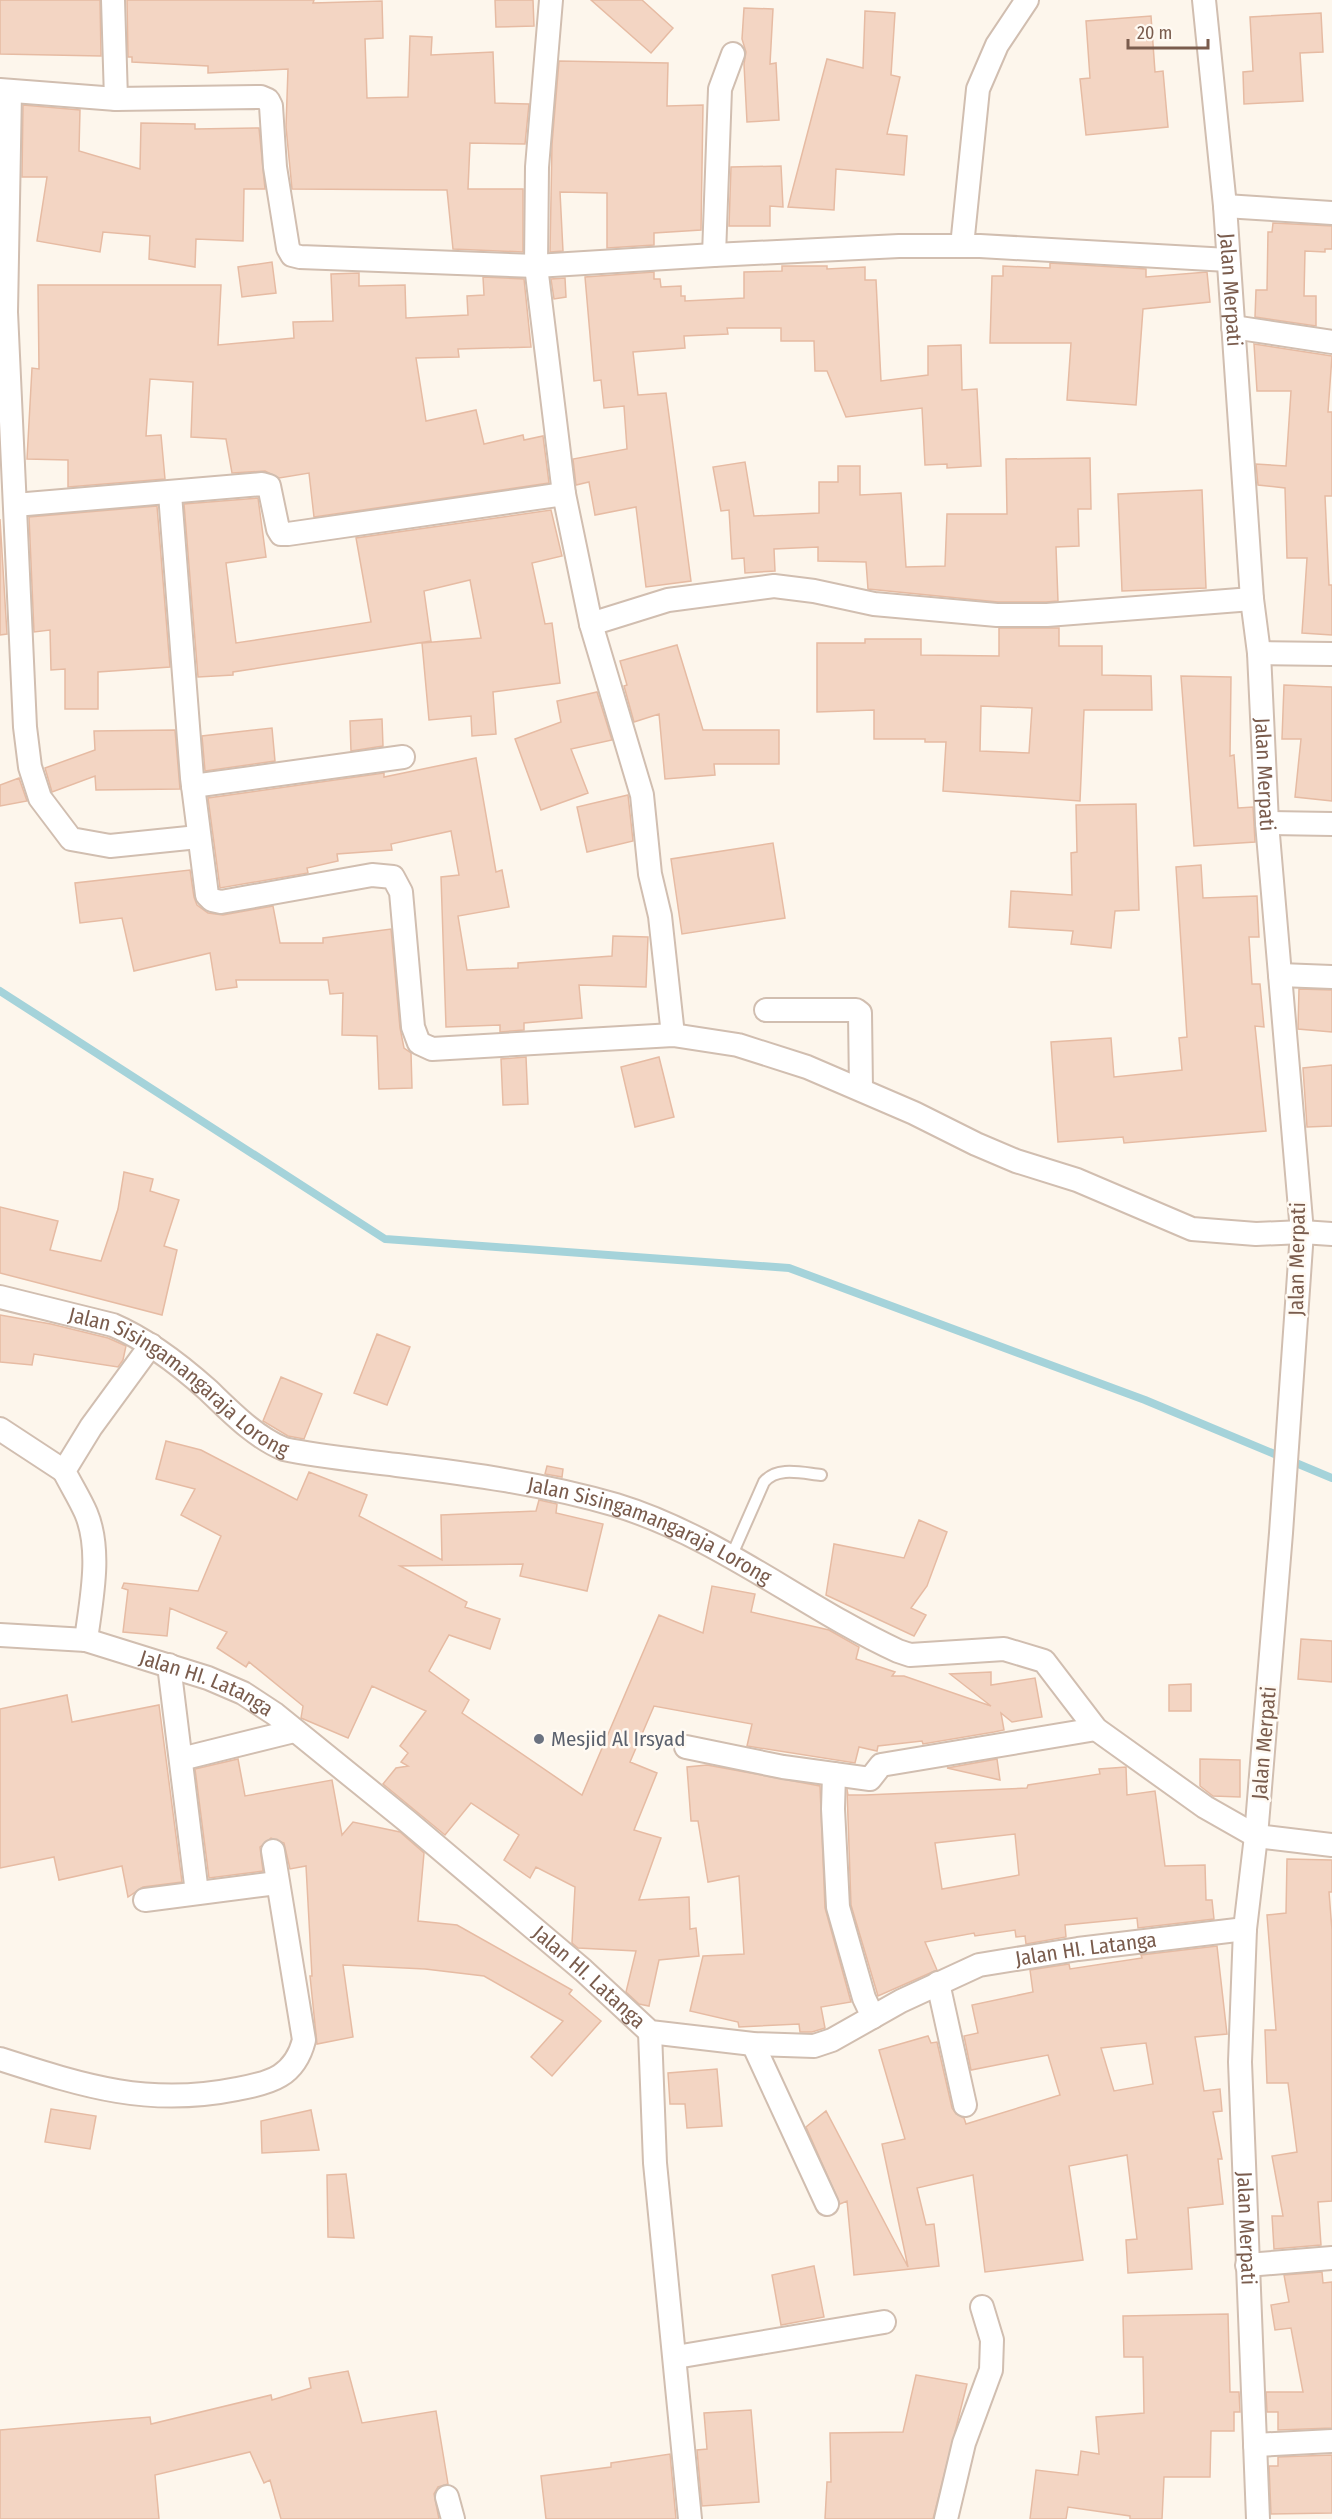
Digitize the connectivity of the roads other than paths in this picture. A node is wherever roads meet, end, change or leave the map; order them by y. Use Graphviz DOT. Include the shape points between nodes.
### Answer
graph roads {
  1 [pos="113,0"];
  2 [pos="551,0"];
  3 [pos="1027,0"];
  4 [pos="1204,0"];
  5 [pos="733,54"];
  6 [pos="5,90"];
  7 [pos="116,99"];
  8 [pos="1226,206"];
  9 [pos="1332,213"];
  10 [pos="962,246"];
  11 [pos="714,255"];
  12 [pos="1228,260"];
  13 [pos="536,266"];
  14 [pos="3,312"];
  15 [pos="1233,327"];
  16 [pos="1332,342"];
  17 [pos="170,494"];
  18 [pos="564,494"];
  19 [pos="15,505"];
  20 [pos="1252,599"];
  21 [pos="591,624"];
  22 [pos="1259,653"];
  23 [pos="1332,654"];
  24 [pos="403,757"];
  25 [pos="193,786"];
  26 [pos="1267,823"];
  27 [pos="1332,824"];
  28 [pos="198,837"];
  29 [pos="1280,975"];
  30 [pos="1332,977"];
  31 [pos="766,1010"];
  32 [pos="673,1035"];
  33 [pos="861,1089"];
  34 [pos="1302,1232"];
  35 [pos="1332,1234"];
  36 [pos="0,1297"];
  37 [pos="151,1345"];
  38 [pos="0,1429"];
  39 [pos="64,1472"];
  40 [pos="821,1474"];
  41 [pos="731,1557"];
  42 [pos="0,1635"];
  43 [pos="86,1640"];
  44 [pos="169,1665"];
  45 [pos="1096,1729"];
  46 [pos="294,1731"];
  47 [pos="686,1747"];
  48 [pos="181,1760"];
  49 [pos="834,1774"];
  50 [pos="1256,1836"];
  51 [pos="1332,1845"];
  52 [pos="273,1851"];
  53 [pos="277,1883"];
  54 [pos="197,1893"];
  55 [pos="145,1900"];
  56 [pos="1245,1929"];
  57 [pos="938,1983"];
  58 [pos="873,2017"];
  59 [pos="650,2032"];
  60 [pos="753,2044"];
  61 [pos="0,2059"];
  62 [pos="965,2105"];
  63 [pos="827,2204"];
  64 [pos="1332,2258"];
  65 [pos="1247,2265"];
  66 [pos="982,2307"];
  67 [pos="884,2322"];
  68 [pos="676,2357"];
  69 [pos="1332,2441"];
  70 [pos="1255,2445"];
  71 [pos="690,2519"];
  72 [pos="946,2519"];
  73 [pos="1258,2519"];
  1 -- 7 [label="street"];
  2 -- 13 [label="street" via="537,167"];
  3 -- 10 [label="street" via="997,45 978,89"];
  4 -- 8 [label="street, Jalan Merpati"];
  5 -- 11 [label="street" via="720,89"];
  6 -- 7 [label="street"];
  6 -- 14 [label="street"];
  7 -- 13 [label="street" via="268,100 272,106 279,192 292,255"];
  8 -- 9 [label="street"];
  8 -- 12 [label="street, Jalan Merpati"];
  10 -- 11 [label="street"];
  10 -- 12 [label="street"];
  11 -- 13 [label="street"];
  12 -- 15 [label="street, Jalan Merpati"];
  13 -- 18 [label="street"];
  14 -- 19 [label="street"];
  15 -- 16 [label="street"];
  15 -- 20 [label="street, Jalan Merpati"];
  17 -- 18 [label="street" via="269,486 281,534"];
  17 -- 19 [label="street"];
  17 -- 25 [label="street"];
  18 -- 21 [label="street"];
  19 -- 28 [label="street" via="25,727 30,767 40,798 71,839 110,846"];
  20 -- 21 [label="street" via="1047,615 997,615 874,604 774,585 669,600"];
  20 -- 22 [label="street, Jalan Merpati"];
  21 -- 32 [label="street" via="642,795"];
  22 -- 23 [label="street"];
  22 -- 26 [label="street, Jalan Merpati"];
  24 -- 25 [label="street"];
  25 -- 28 [label="street"];
  26 -- 27 [label="street"];
  26 -- 29 [label="street, Jalan Merpati"];
  28 -- 32 [label="street" via="204,886 212,900 229,901 372,875 393,877 401,892 415,1036 426,1047"];
  29 -- 30 [label="street"];
  29 -- 34 [label="street, Jalan Merpati"];
  31 -- 33 [label="street" via="860,1013"];
  32 -- 33 [label="street" via="738,1045"];
  33 -- 34 [label="street" via="1016,1161 1077,1180 1192,1229 1256,1234"];
  34 -- 35 [label="street"];
  34 -- 50 [label="street, Jalan Merpati"];
  36 -- 37 [label="street, Jalan Sisingamangaraja Lorong" via="113,1325"];
  37 -- 39 [label="street" via="91,1427"];
  37 -- 41 [label="street, Jalan Sisingamangaraja Lorong" via="267,1442 284,1449 547,1487 649,1517"];
  38 -- 39 [label="street"];
  39 -- 43 [label="street" via="87,1514 92,1545 93,1584"];
  40 -- 41 [label="lane" via="770,1474"];
  41 -- 45 [label="street, Jalan Sisingamangaraja Lorong" via="813,1608 910,1655 1004,1649 1044,1660"];
  42 -- 43 [label="street, Jalan HI. Latanga"];
  43 -- 44 [label="street, Jalan HI. Latanga"];
  44 -- 46 [label="street, Jalan HI. Latanga" via="243,1693"];
  44 -- 48 [label="street"];
  45 -- 49 [label="street" via="881,1765 870,1779"];
  45 -- 50 [label="street, Jalan Sisingamangaraja Lorong" via="1205,1807"];
  46 -- 48 [label="street"];
  46 -- 59 [label="street, Jalan HI. Latanga" via="407,1821"];
  47 -- 49 [label="street"];
  48 -- 54 [label="street"];
  49 -- 58 [label="street" via="838,1907"];
  50 -- 51 [label="street"];
  50 -- 56 [label="street, Jalan Merpati"];
  52 -- 53 [label="street"];
  53 -- 54 [label="street"];
  53 -- 61 [label="street" via="304,2040 299,2058 286,2073 252,2086 216,2093 160,2097 75,2083"];
  54 -- 55 [label="street"];
  56 -- 57 [label="street, Jalan HI. Latanga" via="1040,1954 979,1965"];
  56 -- 65 [label="street, Jalan Merpati" via="1240,2062"];
  57 -- 58 [label="street, Jalan HI. Latanga"];
  57 -- 62 [label="street"];
  58 -- 60 [label="street, Jalan HI. Latanga" via="814,2046"];
  59 -- 60 [label="street, Jalan HI. Latanga"];
  59 -- 68 [label="street" via="655,2163"];
  60 -- 63 [label="street"];
  64 -- 65 [label="street"];
  65 -- 70 [label="street, Jalan Merpati"];
  66 -- 72 [label="street" via="992,2340 991,2370 964,2443"];
  67 -- 68 [label="street"];
  68 -- 71 [label="street"];
  69 -- 70 [label="street"];
  70 -- 73 [label="street, Jalan Merpati"];
}
